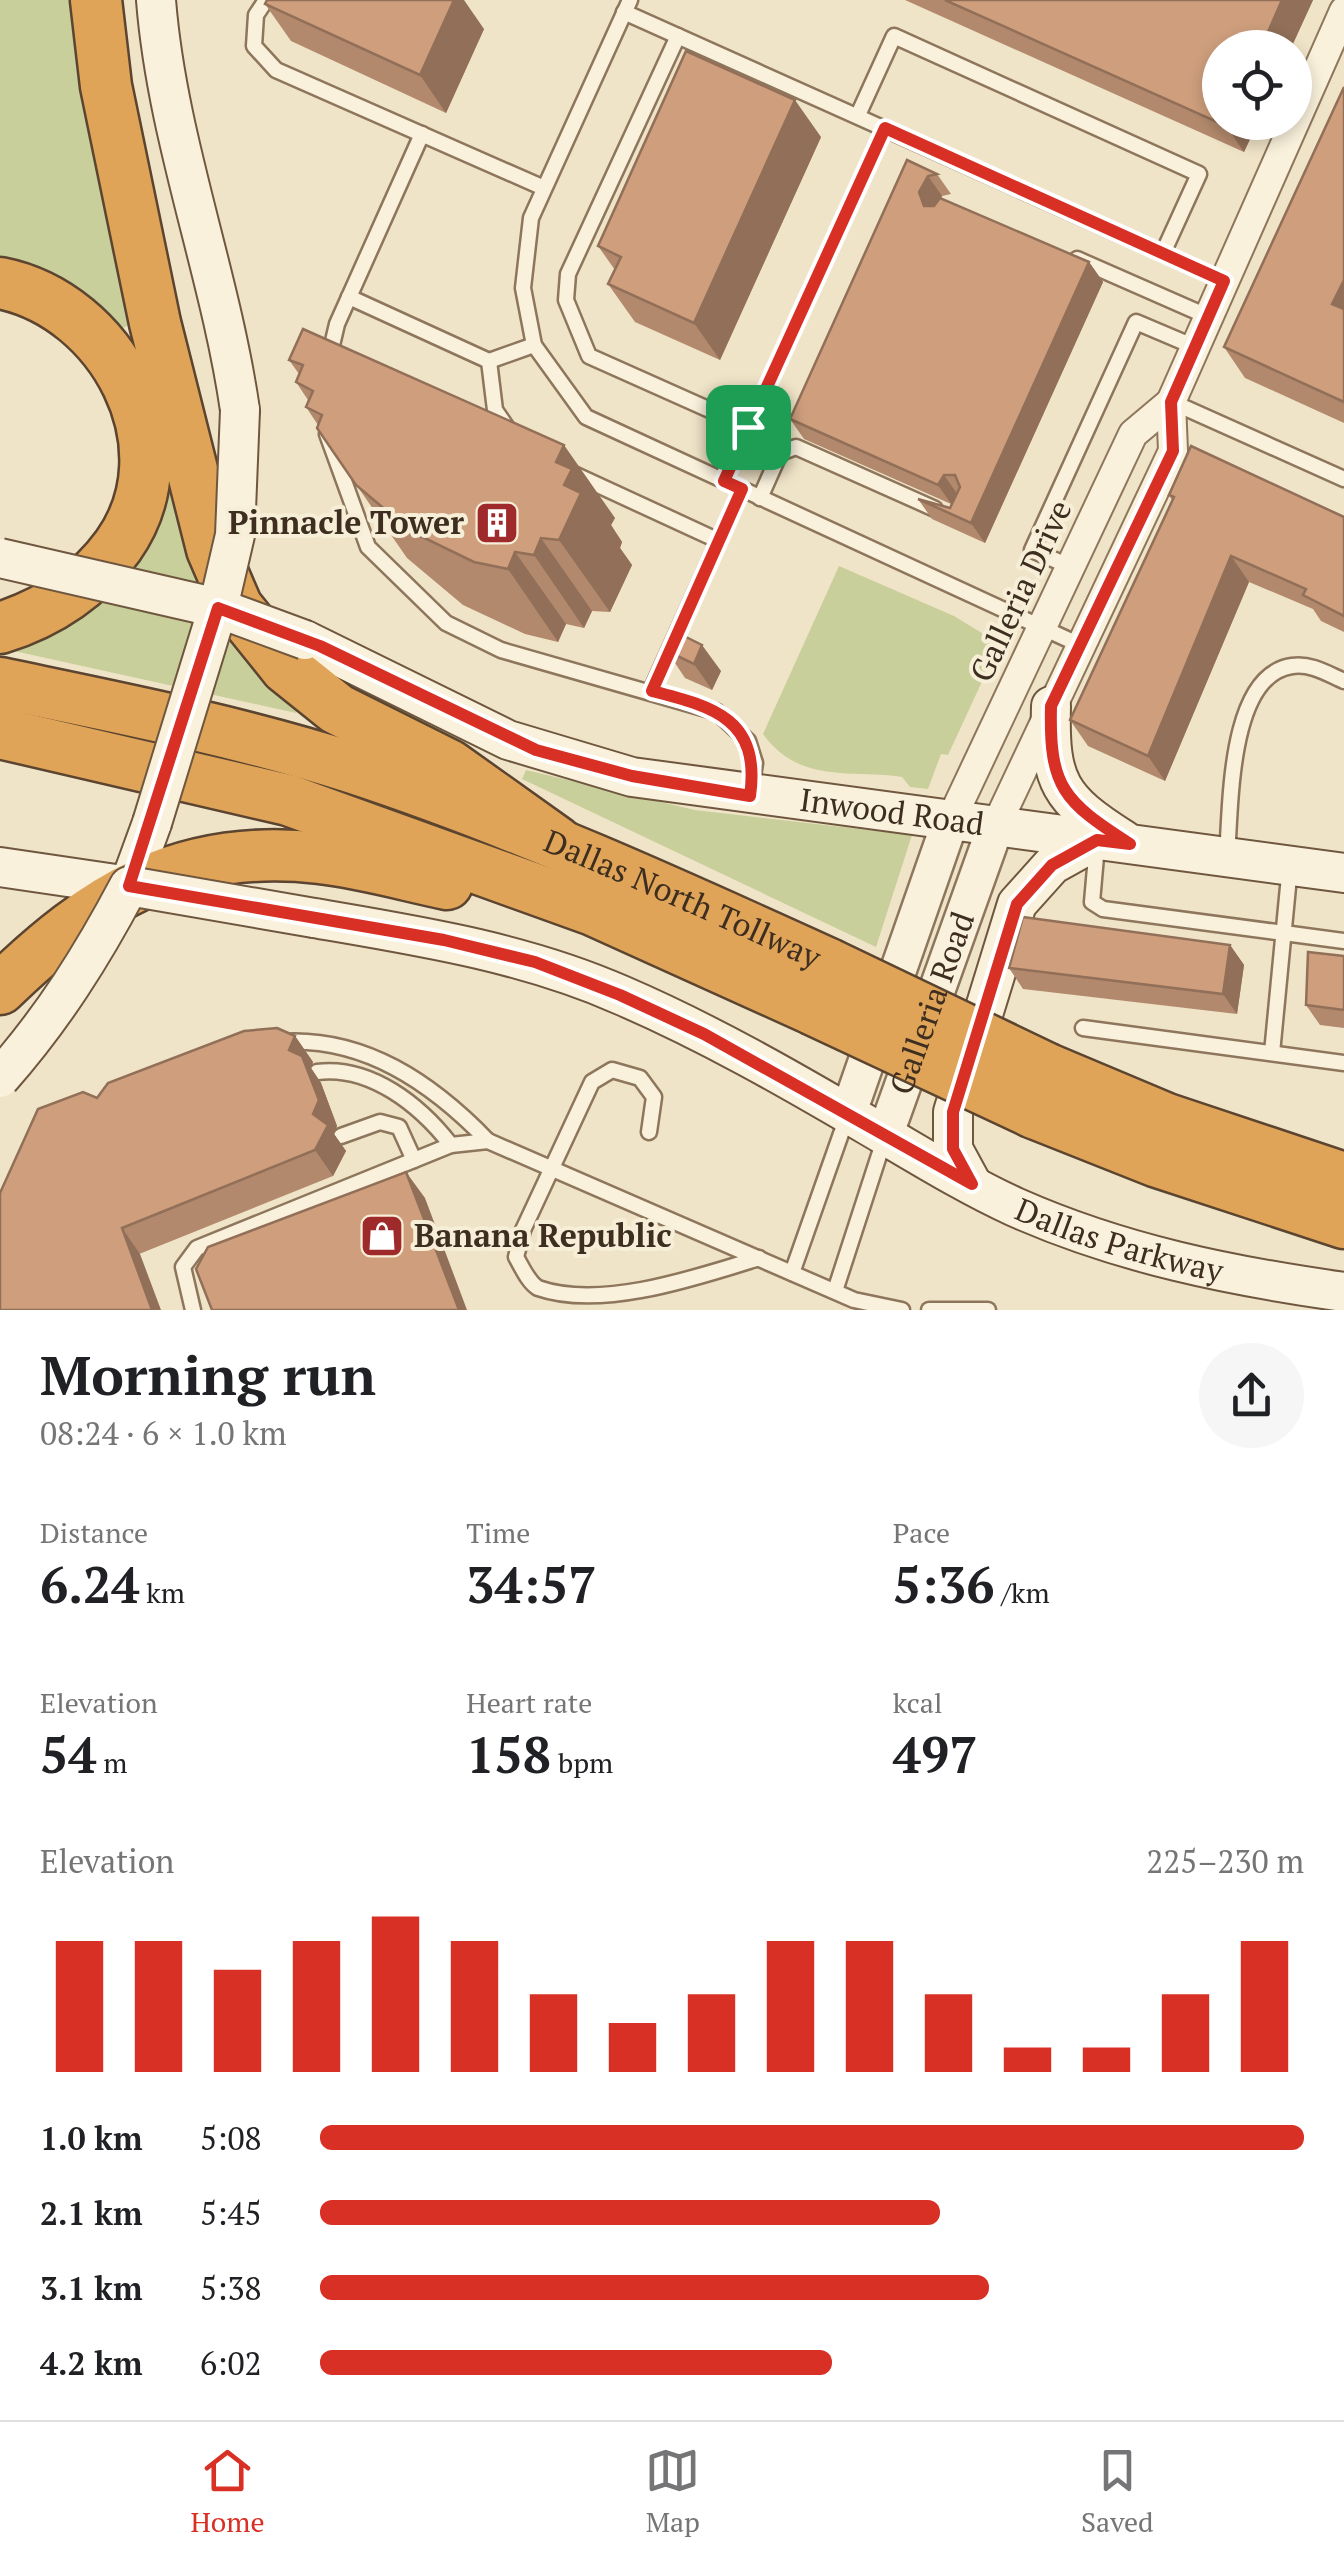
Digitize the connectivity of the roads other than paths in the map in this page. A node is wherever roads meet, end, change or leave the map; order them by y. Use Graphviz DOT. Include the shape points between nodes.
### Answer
graph roads {
  1 [pos="96,0"];
  2 [pos="156,0"];
  3 [pos="266,0"];
  4 [pos="627,6"];
  5 [pos="1344,11"];
  6 [pos="678,36"];
  7 [pos="858,116"];
  8 [pos="885,128"];
  9 [pos="422,134"];
  10 [pos="544,188"];
  11 [pos="1053,249"];
  12 [pos="1163,253"];
  13 [pos="1224,281"];
  14 [pos="0,284"];
  15 [pos="349,297"];
  16 [pos="1209,316"];
  17 [pos="534,346"];
  18 [pos="1195,348"];
  19 [pos="489,360"];
  20 [pos="326,371"];
  21 [pos="1171,402"];
  22 [pos="326,419"];
  23 [pos="748,427"];
  24 [pos="523,445"];
  25 [pos="551,463"];
  26 [pos="1344,480"];
  27 [pos="724,481"];
  28 [pos="742,489"];
  29 [pos="760,498"];
  30 [pos="958,519"];
  31 [pos="719,541"];
  32 [pos="0,558"];
  33 [pos="1070,566"];
  34 [pos="218,608"];
  35 [pos="0,628"];
  36 [pos="1042,629"];
  37 [pos="1080,646"];
  38 [pos="1344,681"];
  39 [pos="0,683"];
  40 [pos="652,691"];
  41 [pos="1051,706"];
  42 [pos="0,732"];
  43 [pos="750,796"];
  44 [pos="950,822"];
  45 [pos="995,828"];
  46 [pos="557,842"];
  47 [pos="1114,842"];
  48 [pos="1226,856"];
  49 [pos="1290,865"];
  50 [pos="0,867"];
  51 [pos="1344,873"];
  52 [pos="129,886"];
  53 [pos="593,910"];
  54 [pos="1283,933"];
  55 [pos="1344,942"];
  56 [pos="820,986"];
  57 [pos="0,989"];
  58 [pos="1084,1028"];
  59 [pos="258,1044"];
  60 [pos="1272,1053"];
  61 [pos="1344,1063"];
  62 [pos="317,1072"];
  63 [pos="0,1078"];
  64 [pos="1041,1091"];
  65 [pos="848,1114"];
  66 [pos="649,1132"];
  67 [pos="341,1136"];
  68 [pos="885,1136"];
  69 [pos="488,1141"];
  70 [pos="451,1145"];
  71 [pos="414,1160"];
  72 [pos="552,1168"];
  73 [pos="1344,1178"];
  74 [pos="972,1184"];
  75 [pos="1344,1223"];
  76 [pos="759,1258"];
  77 [pos="792,1273"];
  78 [pos="834,1292"];
  79 [pos="1344,1292"];
  80 [pos="193,1310"];
  81 [pos="904,1310"];
  82 [pos="928,1310"];
  83 [pos="988,1310"];
  1 -- 46 [label="highway" via="106,86 155,323 212,548 237,607 286,668 337,709 448,766"];
  2 -- 34 [label="main road, bridge" via="168,92 240,410 235,535"];
  3 -- 9 [label="lane" via="256,15 254,46 276,70"];
  4 -- 6 [label="lane"];
  4 -- 10 [label="lane"];
  5 -- 13 [label="street, Galleria Drive"];
  6 -- 7 [label="lane"];
  6 -- 23 [label="lane" via="568,274 566,300 590,356"];
  7 -- 8 [label="lane"];
  7 -- 12 [label="lane" via="894,36 1199,174"];
  8 -- 12 [label="lane"];
  8 -- 23 [label="lane"];
  9 -- 10 [label="lane"];
  9 -- 15 [label="lane"];
  10 -- 17 [label="lane" via="530,218 523,288"];
  11 -- 16 [label="lane"];
  12 -- 13 [label="lane"];
  13 -- 16 [label="street, Galleria Drive"];
  14 -- 35 [label="highway" via="21,287 72,314 114,356 135,402 144,458 142,488 119,544 74,593"];
  15 -- 19 [label="lane"];
  15 -- 20 [label="lane"];
  16 -- 18 [label="street, Galleria Drive"];
  17 -- 19 [label="lane"];
  17 -- 27 [label="lane" via="586,417"];
  18 -- 21 [label="street, Galleria Drive"];
  18 -- 33 [label="lane" via="1136,322 1032,550"];
  19 -- 24 [label="lane" via="495,410"];
  21 -- 26 [label="lane"];
  21 -- 33 [label="street, Galleria Drive" via="1134,434"];
  21 -- 37 [label="street, Galleria Drive" via="1173,451"];
  22 -- 40 [label="lane" via="368,547 446,623 501,650"];
  23 -- 27 [label="lane"];
  25 -- 31 [label="lane"];
  27 -- 28 [label="lane"];
  28 -- 29 [label="lane"];
  28 -- 31 [label="lane"];
  29 -- 30 [label="lane" via="780,454 796,447"];
  29 -- 36 [label="lane"];
  31 -- 40 [label="lane"];
  32 -- 34 [label="main road, Inwood Road, bridge"];
  33 -- 36 [label="street, Galleria Drive"];
  34 -- 43 [label="main road, Inwood Road, bridge" via="320,646 508,740 632,776"];
  34 -- 52 [label="main road, bridge"];
  36 -- 37 [label="lane"];
  36 -- 44 [label="street, Galleria Drive"];
  37 -- 41 [label="street, Galleria Drive"];
  38 -- 48 [label="lane" via="1311,666 1292,666 1253,695 1238,731"];
  39 -- 46 [label="highway, Dallas North Tollway" via="264,742"];
  40 -- 43 [label="lane" via="717,712 748,741 755,763"];
  41 -- 45 [label="street, Galleria Drive"];
  41 -- 47 [label="main road" via="1056,781"];
  42 -- 53 [label="highway, Dallas North Tollway" via="288,800"];
  43 -- 44 [label="main road, Inwood Road"];
  44 -- 45 [label="main road, Inwood Road"];
  44 -- 65 [label="street, Galleria Road"];
  45 -- 47 [label="main road, Inwood Road"];
  45 -- 68 [label="street, Galleria Road"];
  46 -- 56 [label="highway, Dallas North Tollway"];
  47 -- 48 [label="main road, Inwood Road"];
  47 -- 54 [label="lane" via="1090,888 1092,902 1103,909"];
  47 -- 74 [label="main road" via="1052,865 1017,904 953,1112 953,1149"];
  48 -- 49 [label="main road, Inwood Road"];
  49 -- 51 [label="main road, Inwood Road"];
  49 -- 54 [label="lane"];
  50 -- 52 [label="main road, Dallas Parkway"];
  52 -- 63 [label="main road, bridge" via="78,978"];
  52 -- 65 [label="main road, Dallas Parkway, bridge" via="535,962 704,1034"];
  53 -- 56 [label="highway, Dallas North Tollway"];
  53 -- 57 [label="highway" via="318,858 249,857 160,875 127,889 80,916"];
  54 -- 55 [label="lane"];
  54 -- 60 [label="lane"];
  56 -- 64 [label="highway, Dallas North Tollway, bridge"];
  58 -- 60 [label="lane"];
  59 -- 69 [label="lane" via="374,1056 424,1083"];
  60 -- 61 [label="lane"];
  62 -- 70 [label="lane" via="361,1075 398,1094"];
  64 -- 73 [label="highway, Dallas North Tollway" via="1168,1119"];
  64 -- 75 [label="highway, Dallas North Tollway" via="1155,1161"];
  65 -- 68 [label="main road, Dallas Parkway"];
  65 -- 77 [label="lane, Galleria Road"];
  66 -- 72 [label="lane" via="654,1097 640,1078 612,1070 592,1082"];
  67 -- 71 [label="lane" via="380,1122 399,1127"];
  68 -- 74 [label="main road, Dallas Parkway"];
  68 -- 78 [label="lane, Galleria Road"];
  69 -- 70 [label="lane"];
  69 -- 72 [label="lane"];
  70 -- 71 [label="lane"];
  71 -- 80 [label="lane" via="197,1248 183,1267"];
  72 -- 76 [label="lane"];
  72 -- 76 [label="lane" via="516,1257 534,1286 560,1300 613,1305 664,1295"];
  74 -- 79 [label="main road, Dallas Parkway" via="1097,1239 1173,1263"];
  76 -- 77 [label="lane"];
  77 -- 78 [label="lane"];
  78 -- 81 [label="lane"];
  81 -- 82 [label="lane"];
  82 -- 83 [label="lane"];
}
